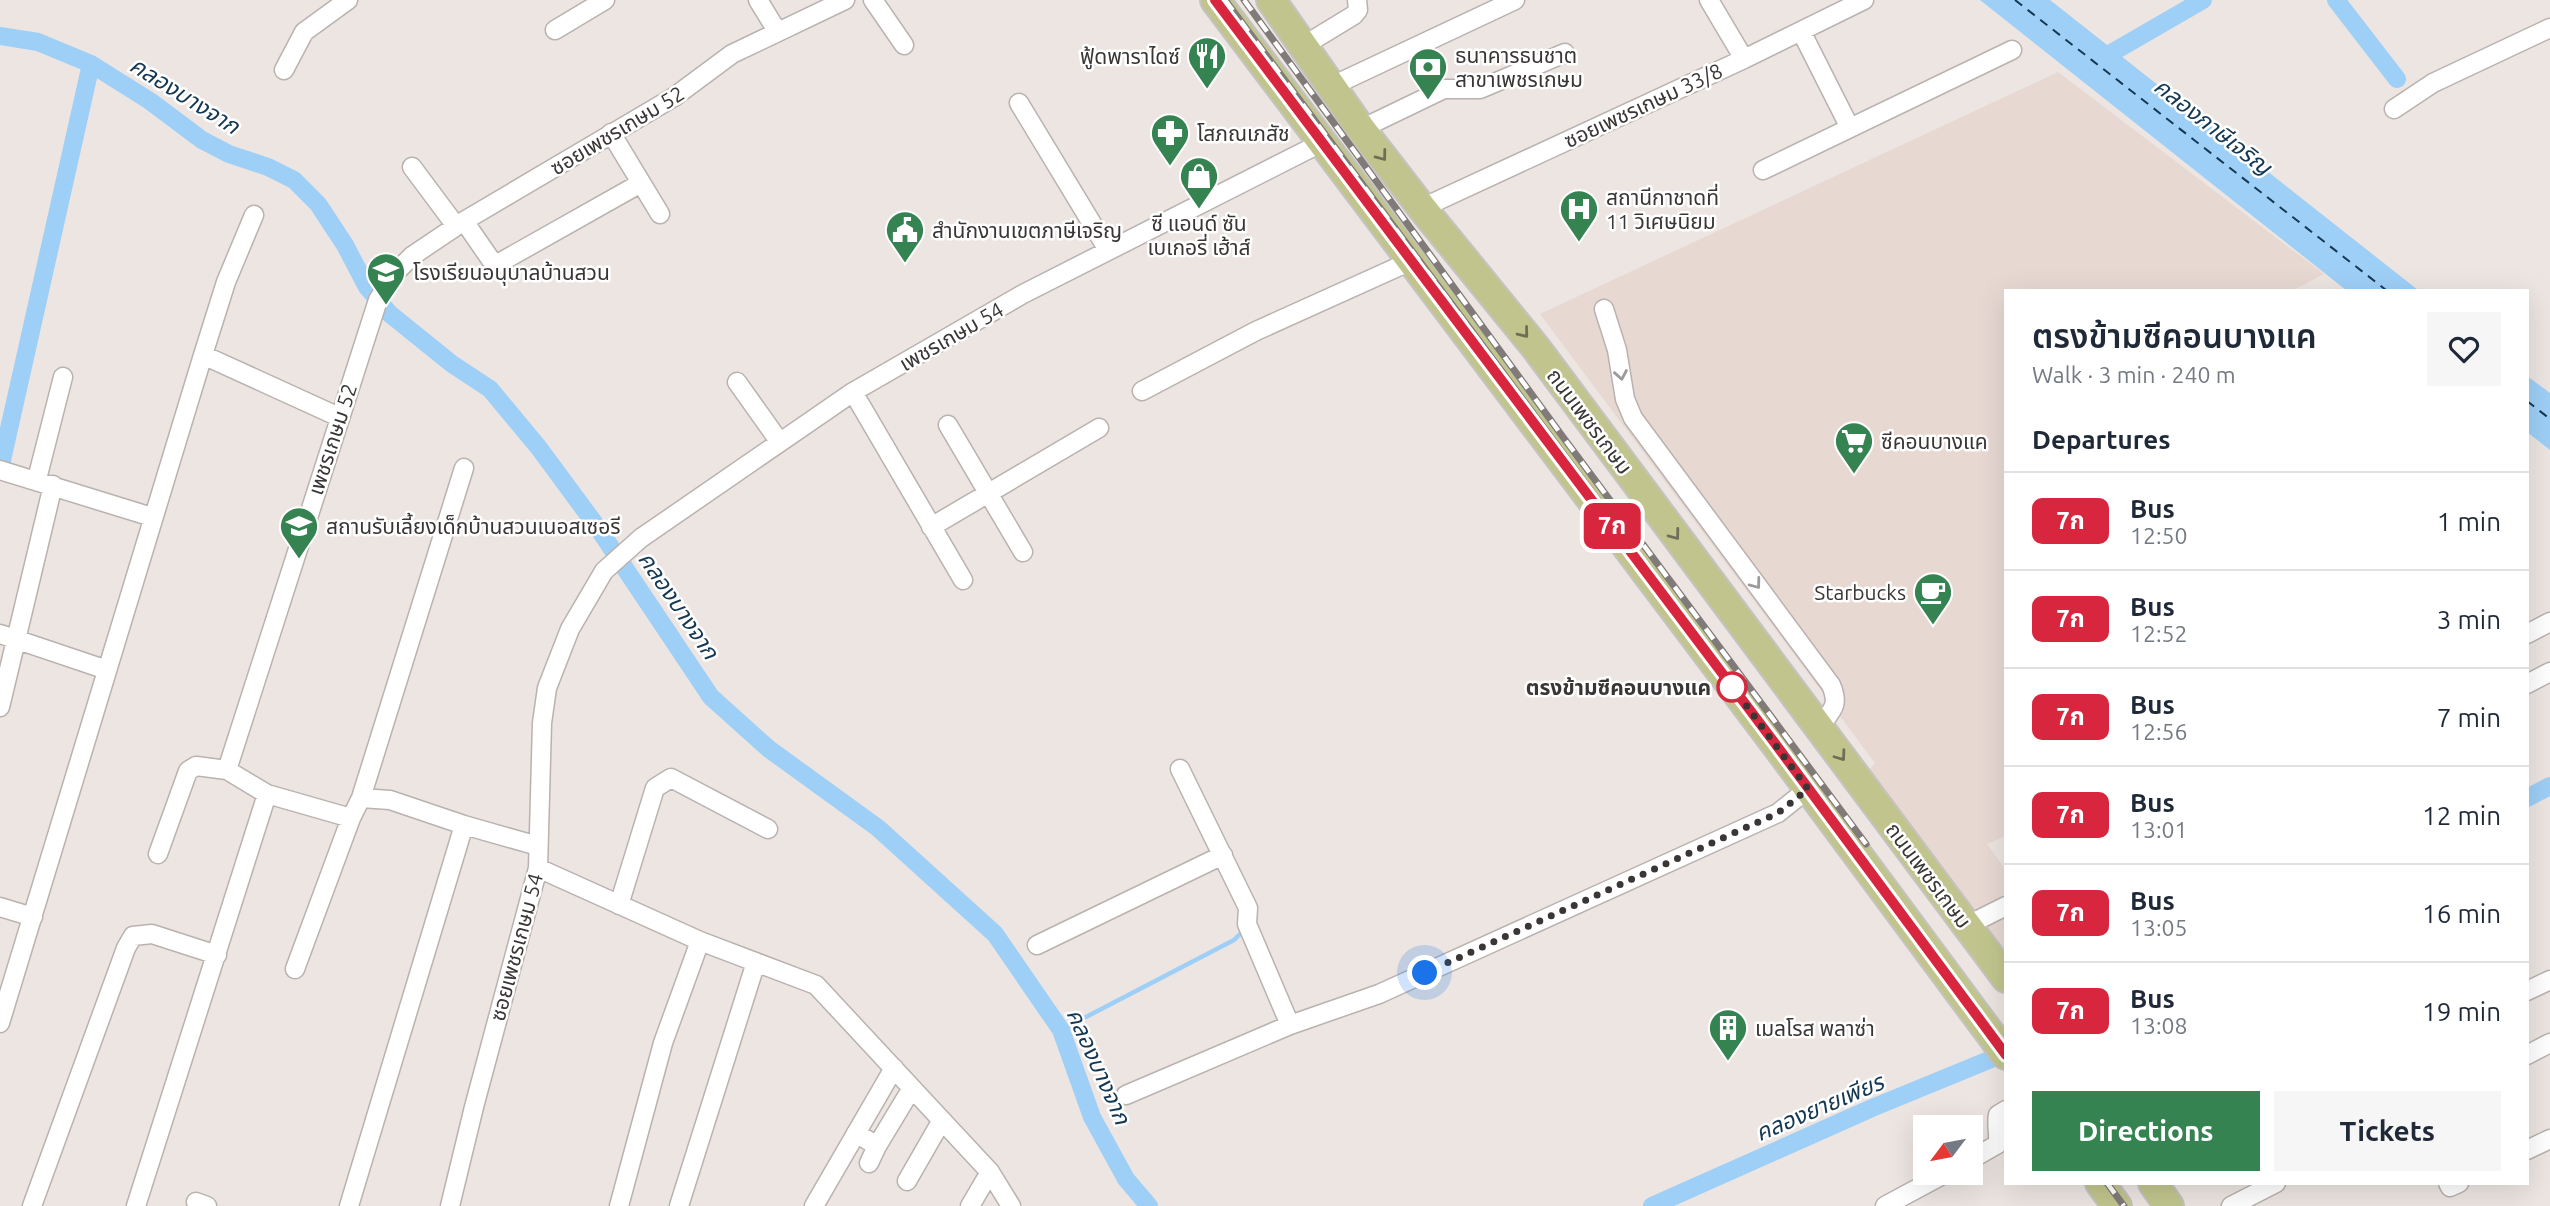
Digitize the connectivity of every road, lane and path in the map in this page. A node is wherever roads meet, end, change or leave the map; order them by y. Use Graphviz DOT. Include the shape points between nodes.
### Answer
graph roads {
  1 [pos="348,0"];
  2 [pos="605,0"];
  3 [pos="758,0"];
  4 [pos="845,0"];
  5 [pos="873,0"];
  6 [pos="1215,0"];
  7 [pos="1271,0"];
  8 [pos="1357,0"];
  9 [pos="1516,0"];
  10 [pos="1709,0"];
  11 [pos="1864,0"];
  12 [pos="2550,28"];
  13 [pos="555,30"];
  14 [pos="777,31"];
  15 [pos="1801,31"];
  16 [pos="904,45"];
  17 [pos="1303,46"];
  18 [pos="2012,50"];
  19 [pos="1565,54"];
  20 [pos="1744,59"];
  21 [pos="284,70"];
  22 [pos="1330,87"];
  23 [pos="1019,103"];
  24 [pos="2394,109"];
  25 [pos="1850,128"];
  26 [pos="1361,129"];
  27 [pos="611,133"];
  28 [pos="1323,142"];
  29 [pos="412,167"];
  30 [pos="1763,170"];
  31 [pos="640,183"];
  32 [pos="1422,208"];
  33 [pos="660,214"];
  34 [pos="254,215"];
  35 [pos="460,223"];
  36 [pos="1108,250"];
  37 [pos="1411,261"];
  38 [pos="397,271"];
  39 [pos="1604,309"];
  40 [pos="203,355"];
  41 [pos="63,377"];
  42 [pos="737,382"];
  43 [pos="1142,391"];
  44 [pos="853,392"];
  45 [pos="339,417"];
  46 [pos="948,425"];
  47 [pos="1099,428"];
  48 [pos="779,442"];
  49 [pos="464,468"];
  50 [pos="3,470"];
  51 [pos="45,482"];
  52 [pos="988,493"];
  53 [pos="152,517"];
  54 [pos="931,527"];
  55 [pos="1023,552"];
  56 [pos="604,571"];
  57 [pos="963,580"];
  58 [pos="2550,622"];
  59 [pos="2529,633"];
  60 [pos="8,637"];
  61 [pos="107,670"];
  62 [pos="2550,672"];
  63 [pos="2529,683"];
  64 [pos="0,707"];
  65 [pos="1819,727"];
  66 [pos="1180,769"];
  67 [pos="227,771"];
  68 [pos="1808,789"];
  69 [pos="267,794"];
  70 [pos="361,798"];
  71 [pos="351,818"];
  72 [pos="464,825"];
  73 [pos="768,829"];
  74 [pos="538,846"];
  75 [pos="158,854"];
  76 [pos="1223,855"];
  77 [pos="538,868"];
  78 [pos="619,905"];
  79 [pos="0,907"];
  80 [pos="2004,907"];
  81 [pos="33,917"];
  82 [pos="1966,926"];
  83 [pos="700,941"];
  84 [pos="1037,945"];
  85 [pos="217,955"];
  86 [pos="2000,961"];
  87 [pos="755,962"];
  88 [pos="295,969"];
  89 [pos="2550,980"];
  90 [pos="2529,990"];
  91 [pos="0,1023"];
  92 [pos="1290,1025"];
  93 [pos="2550,1043"];
  94 [pos="1998,1045"];
  95 [pos="2529,1054"];
  96 [pos="894,1068"];
  97 [pos="912,1088"];
  98 [pos="1126,1095"];
  99 [pos="2004,1111"];
  100 [pos="942,1120"];
  101 [pos="856,1133"];
  102 [pos="2550,1139"];
  103 [pos="877,1146"];
  104 [pos="2529,1149"];
  105 [pos="1983,1153"];
  106 [pos="869,1163"];
  107 [pos="990,1172"];
  108 [pos="907,1181"];
  109 [pos="1924,1185"];
  110 [pos="2101,1185"];
  111 [pos="2153,1185"];
  112 [pos="2272,1185"];
  113 [pos="32,1206"];
  114 [pos="136,1206"];
  115 [pos="349,1206"];
  116 [pos="450,1206"];
  117 [pos="619,1206"];
  118 [pos="679,1206"];
  119 [pos="814,1206"];
  120 [pos="970,1206"];
  121 [pos="1011,1206"];
  122 [pos="1885,1206"];
  123 [pos="2117,1206"];
  124 [pos="2169,1206"];
  125 [pos="2231,1206"];
  1 -- 21 [label="street" via="304,33"];
  2 -- 13 [label="street"];
  3 -- 14 [label="street"];
  4 -- 14 [label="street, ซอยเพชรเกษม 52"];
  5 -- 16 [label="street"];
  6 -- 28 [label="main road"];
  7 -- 17 [label="main road, ถนนเพชรเกษม"];
  8 -- 17 [label="street" via="1354,15"];
  9 -- 22 [label="street"];
  10 -- 20 [label="street"];
  11 -- 15 [label="street, ซอยเพชรเกษม 33/8"];
  12 -- 24 [label="street" via="2433,83"];
  14 -- 27 [label="street, ซอยเพชรเกษม 52" via="732,54 674,97"];
  15 -- 20 [label="street, ซอยเพชรเกษม 33/8"];
  15 -- 25 [label="street"];
  17 -- 22 [label="main road, ถนนเพชรเกษม"];
  18 -- 25 [label="street"];
  19 -- 26 [label="street" via="1480,89 1444,89"];
  20 -- 32 [label="street, ซอยเพชรเกษม 33/8"];
  22 -- 26 [label="main road, ถนนเพชรเกษม"];
  23 -- 36 [label="street"];
  25 -- 30 [label="street"];
  26 -- 32 [label="main road, ถนนเพชรเกษม, one-way"];
  27 -- 31 [label="street"];
  27 -- 35 [label="street, ซอยเพชรเกษม 52"];
  28 -- 36 [label="street, เพชรเกษม 54"];
  28 -- 37 [label="main road"];
  29 -- 35 [label="street"];
  31 -- 33 [label="street"];
  31 -- 35 [label="street" via="499,262 494,263"];
  32 -- 65 [label="main road, ถนนเพชรเกษม, one-way" via="1536,348"];
  34 -- 40 [label="street"];
  35 -- 38 [label="street, ซอยเพชรเกษม 52"];
  36 -- 44 [label="street, เพชรเกษม 54"];
  37 -- 43 [label="street" via="1256,331"];
  37 -- 68 [label="main road"];
  38 -- 45 [label="street, เพชรเกษม 52" via="378,300"];
  39 -- 65 [label="street, one-way" via="1633,418 1831,685 1834,708"];
  40 -- 45 [label="street"];
  40 -- 53 [label="street"];
  41 -- 51 [label="street"];
  42 -- 48 [label="street"];
  44 -- 48 [label="street, เพชรเกษม 54"];
  44 -- 54 [label="street"];
  45 -- 67 [label="street, เพชรเกษม 52"];
  46 -- 52 [label="street"];
  47 -- 52 [label="street"];
  48 -- 56 [label="street, เพชรเกษม 54" via="641,538"];
  49 -- 70 [label="street"];
  50 -- 51 [label="street"];
  51 -- 53 [label="street"];
  51 -- 60 [label="street"];
  52 -- 54 [label="street"];
  52 -- 55 [label="street"];
  53 -- 61 [label="street"];
  54 -- 57 [label="street"];
  56 -- 74 [label="street, ซอยเพชรเกษม 54" via="570,629 547,688"];
  58 -- 59 [label="street"];
  60 -- 61 [label="street"];
  60 -- 64 [label="street"];
  61 -- 81 [label="street"];
  62 -- 63 [label="street"];
  65 -- 82 [label="main road, ถนนเพชรเกษม, one-way"];
  66 -- 76 [label="street"];
  67 -- 69 [label="street"];
  67 -- 75 [label="street" via="191,768"];
  68 -- 92 [label="street" via="1778,813 1379,994"];
  68 -- 94 [label="main road"];
  69 -- 71 [label="street"];
  69 -- 85 [label="street"];
  70 -- 71 [label="street"];
  70 -- 72 [label="street" via="390,800"];
  71 -- 88 [label="street"];
  72 -- 74 [label="street"];
  72 -- 115 [label="street"];
  73 -- 78 [label="street" via="671,778 661,782 655,788"];
  74 -- 77 [label="street, ซอยเพชรเกษม 54"];
  76 -- 84 [label="street"];
  76 -- 92 [label="street" via="1248,908 1248,926"];
  77 -- 78 [label="street"];
  77 -- 116 [label="street, ซอยเพชรเกษม 54"];
  78 -- 83 [label="street"];
  79 -- 81 [label="street"];
  80 -- 82 [label="street"];
  81 -- 91 [label="street"];
  82 -- 86 [label="main road, ถนนเพชรเกษม"];
  83 -- 87 [label="street"];
  83 -- 117 [label="street" via="663,1043"];
  85 -- 113 [label="street" via="152,934 133,936"];
  85 -- 114 [label="street"];
  87 -- 96 [label="street" via="816,985"];
  87 -- 118 [label="street"];
  89 -- 90 [label="street"];
  92 -- 98 [label="street"];
  93 -- 95 [label="street"];
  96 -- 97 [label="street"];
  96 -- 101 [label="street"];
  97 -- 100 [label="street"];
  97 -- 103 [label="street"];
  99 -- 105 [label="street" via="1996,1124 1998,1144"];
  100 -- 107 [label="street"];
  100 -- 108 [label="street"];
  101 -- 103 [label="street"];
  101 -- 119 [label="street"];
  102 -- 104 [label="street"];
  103 -- 106 [label="street"];
  107 -- 120 [label="street"];
  107 -- 121 [label="street"];
  109 -- 122 [label="street"];
  110 -- 123 [label="main road"];
  111 -- 124 [label="main road"];
  112 -- 125 [label="street"];
}
